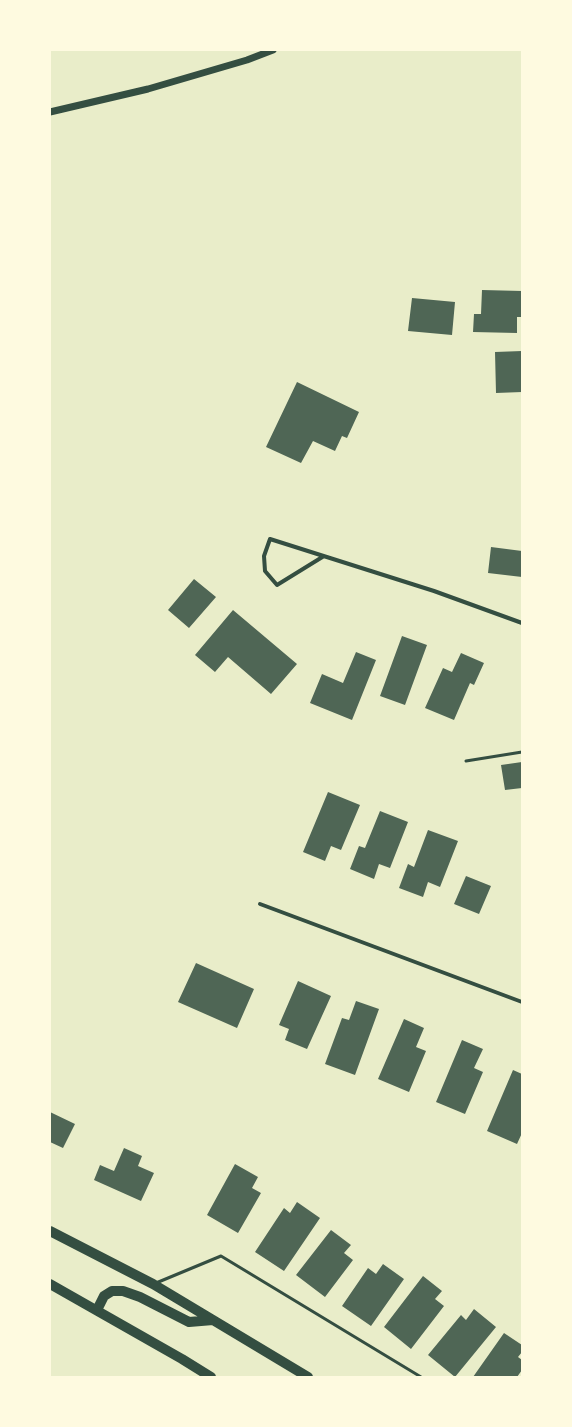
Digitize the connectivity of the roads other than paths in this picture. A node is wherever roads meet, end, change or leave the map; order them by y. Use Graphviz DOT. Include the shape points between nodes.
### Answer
graph roads {
  1 [pos="273,50"];
  2 [pos="50,112"];
  3 [pos="324,556"];
  4 [pos="522,623"];
  5 [pos="522,752"];
  6 [pos="466,761"];
  7 [pos="260,904"];
  8 [pos="522,1002"];
  9 [pos="50,1231"];
  10 [pos="50,1284"];
  11 [pos="153,1284"];
  12 [pos="97,1310"];
  13 [pos="213,1320"];
  14 [pos="211,1377"];
  15 [pos="308,1377"];
  16 [pos="421,1377"];
  1 -- 2 [label="street" via="148,89"];
  3 -- 3 [label="street" via="270,539 264,556 265,571 277,585"];
  3 -- 4 [label="street" via="434,591"];
  5 -- 6 [label="lane"];
  7 -- 8 [label="street"];
  9 -- 11 [label="main road"];
  10 -- 12 [label="main road"];
  11 -- 13 [label="main road"];
  11 -- 16 [label="lane" via="221,1256"];
  12 -- 13 [label="main road" via="104,1296 112,1291 123,1291 189,1322"];
  12 -- 14 [label="main road"];
  13 -- 15 [label="main road"];
}
